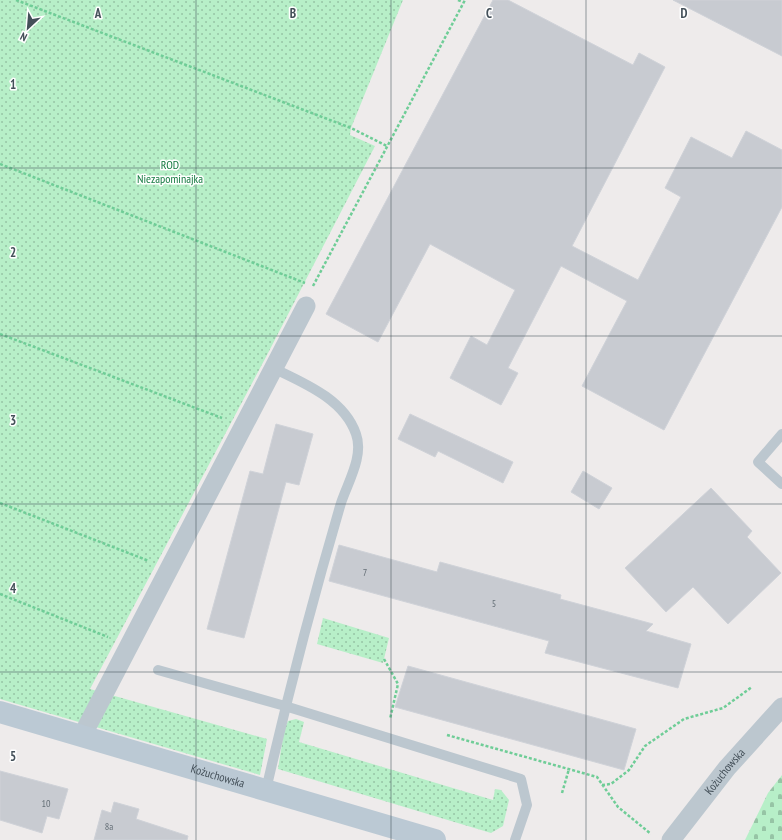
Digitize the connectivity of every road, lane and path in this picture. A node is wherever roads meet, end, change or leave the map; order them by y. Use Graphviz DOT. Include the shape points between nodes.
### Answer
graph roads {
  1 [pos="16,0"];
  2 [pos="458,0"];
  3 [pos="464,1"];
  4 [pos="387,146"];
  5 [pos="0,164"];
  6 [pos="313,286"];
  7 [pos="306,306"];
  8 [pos="0,334"];
  9 [pos="273,368"];
  10 [pos="243,426"];
  11 [pos="782,434"];
  12 [pos="782,484"];
  13 [pos="0,503"];
  14 [pos="169,569"];
  15 [pos="0,594"];
  16 [pos="129,645"];
  17 [pos="384,659"];
  18 [pos="158,670"];
  19 [pos="752,687"];
  20 [pos="285,706"];
  21 [pos="782,708"];
  22 [pos="0,712"];
  23 [pos="396,721"];
  24 [pos="441,734"];
  25 [pos="82,736"];
  26 [pos="569,769"];
  27 [pos="602,785"];
  28 [pos="266,790"];
  29 [pos="562,793"];
  30 [pos="653,835"];
  31 [pos="435,840"];
  32 [pos="515,840"];
  33 [pos="671,840"];
  1 -- 4 [label="path" via="351,128"];
  2 -- 3 [label="path"];
  3 -- 4 [label="path"];
  4 -- 6 [label="path"];
  5 -- 6 [label="path"];
  6 -- 7 [label="path"];
  7 -- 9 [label="street"];
  8 -- 10 [label="path"];
  9 -- 10 [label="street"];
  9 -- 20 [label="lane" via="307,384 342,410 357,435 358,448"];
  10 -- 14 [label="street"];
  11 -- 12 [label="lane" via="758,462"];
  13 -- 14 [label="path"];
  14 -- 16 [label="street"];
  15 -- 16 [label="path"];
  16 -- 25 [label="street"];
  17 -- 23 [label="path" via="398,684 389,719"];
  18 -- 20 [label="lane"];
  19 -- 27 [label="path" via="723,708 684,719 645,746 629,770 611,784"];
  20 -- 28 [label="lane"];
  20 -- 32 [label="lane" via="521,779 527,805"];
  21 -- 33 [label="street, Kożuchowska" via="727,768"];
  22 -- 25 [label="main road, Kożuchowska"];
  24 -- 26 [label="path"];
  25 -- 28 [label="main road, Kożuchowska"];
  26 -- 27 [label="path" via="597,777"];
  26 -- 29 [label="path"];
  27 -- 30 [label="path" via="618,807"];
  28 -- 31 [label="main road, Kożuchowska"];
}
